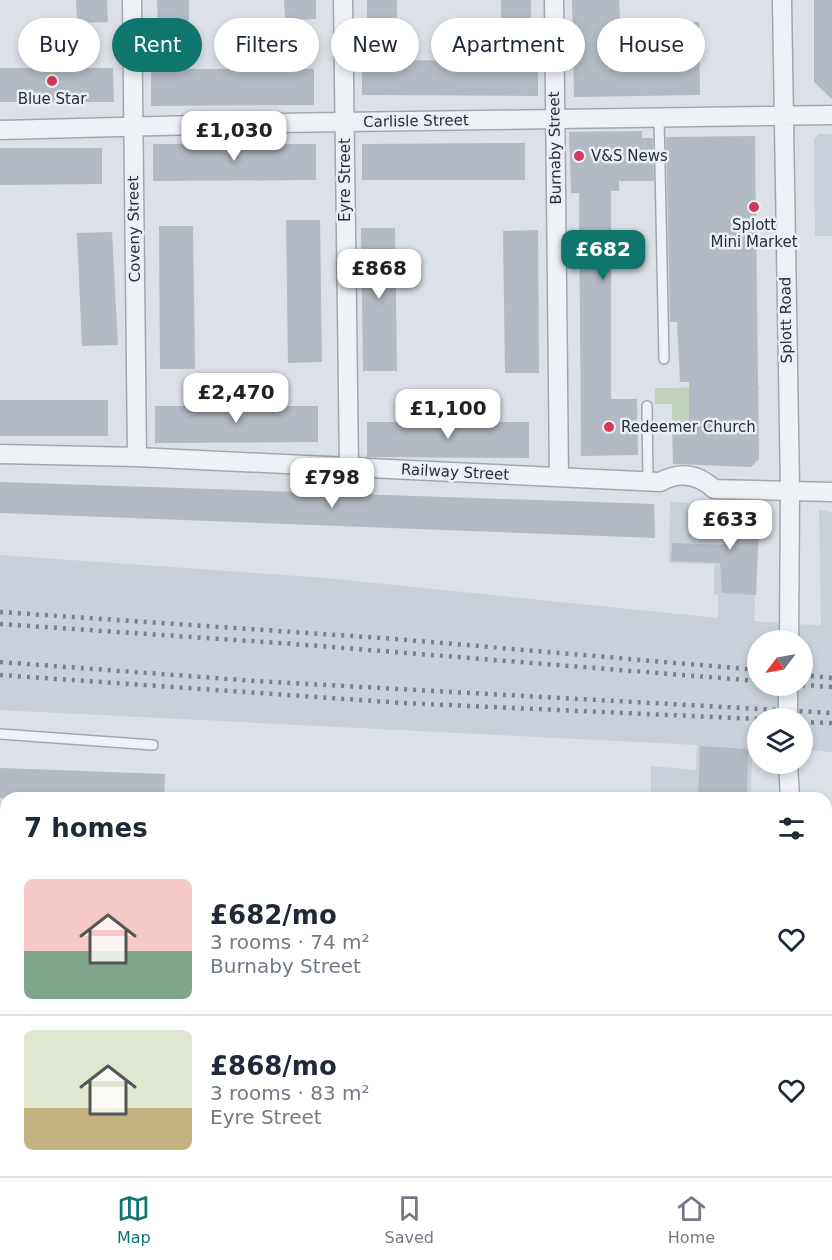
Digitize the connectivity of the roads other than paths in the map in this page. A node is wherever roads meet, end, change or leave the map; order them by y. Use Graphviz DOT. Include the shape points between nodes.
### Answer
graph roads {
  1 [pos="132,0"];
  2 [pos="343,0"];
  3 [pos="554,0"];
  4 [pos="782,0"];
  5 [pos="832,115"];
  6 [pos="784,116"];
  7 [pos="659,117"];
  8 [pos="555,119"];
  9 [pos="345,122"];
  10 [pos="134,128"];
  11 [pos="0,130"];
  12 [pos="664,359"];
  13 [pos="647,406"];
  14 [pos="0,454"];
  15 [pos="137,457"];
  16 [pos="349,468"];
  17 [pos="559,477"];
  18 [pos="648,482"];
  19 [pos="790,491"];
  20 [pos="832,492"];
  21 [pos="789,630"];
  22 [pos="0,734"];
  23 [pos="153,745"];
  24 [pos="789,774"];
  25 [pos="790,792"];
  1 -- 10 [label="street, Coveny Street"];
  2 -- 9 [label="street, Eyre Street"];
  3 -- 8 [label="street, Burnaby Street"];
  4 -- 6 [label="street, Splott Road"];
  5 -- 6 [label="street, Carlisle Street"];
  6 -- 7 [label="street, Carlisle Street"];
  6 -- 19 [label="street, Splott Road"];
  7 -- 8 [label="street, Carlisle Street"];
  7 -- 12 [label="lane"];
  8 -- 9 [label="street, Carlisle Street"];
  8 -- 17 [label="street, Burnaby Street"];
  9 -- 10 [label="street, Carlisle Street"];
  9 -- 16 [label="street, Eyre Street"];
  10 -- 11 [label="street, Carlisle Street"];
  10 -- 15 [label="street, Coveny Street"];
  13 -- 18 [label="lane"];
  14 -- 15 [label="street, Railway Street"];
  15 -- 16 [label="street, Railway Street"];
  16 -- 17 [label="street, Railway Street"];
  17 -- 18 [label="street, Railway Street"];
  18 -- 19 [label="street, Railway Street" via="660,482 673,475 702,477 714,489"];
  19 -- 20 [label="street, Railway Street"];
  19 -- 21 [label="street, Splott Road"];
  22 -- 23 [label="lane"];
  24 -- 25 [label="street"];
}
